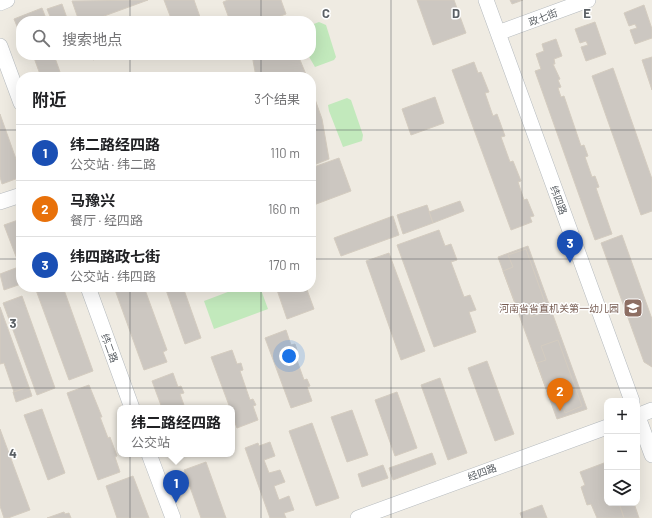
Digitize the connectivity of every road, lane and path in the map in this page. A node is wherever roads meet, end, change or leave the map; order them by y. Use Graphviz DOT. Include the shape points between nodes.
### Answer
graph roads {
  1 [pos="8,0"];
  2 [pos="486,0"];
  3 [pos="588,0"];
  4 [pos="0,3"];
  5 [pos="498,33"];
  6 [pos="0,46"];
  7 [pos="16,89"];
  8 [pos="16,197"];
  9 [pos="0,202"];
  10 [pos="90,292"];
  11 [pos="631,398"];
  12 [pos="131,405"];
  13 [pos="652,410"];
  14 [pos="640,414"];
  15 [pos="640,423"];
  16 [pos="604,428"];
  17 [pos="652,455"];
  18 [pos="150,457"];
  19 [pos="172,518"];
  20 [pos="358,518"];
  1 -- 4 [label="street"];
  2 -- 5 [label="street, 纬四路"];
  3 -- 5 [label="street, 政七街"];
  5 -- 11 [label="street, 纬四路"];
  6 -- 7 [label="street"];
  8 -- 9 [label="street"];
  10 -- 12 [label="street, 纬二路"];
  13 -- 14 [label="street"];
  15 -- 17 [label="street"];
  16 -- 20 [label="street, 经四路"];
  18 -- 19 [label="street"];
}
